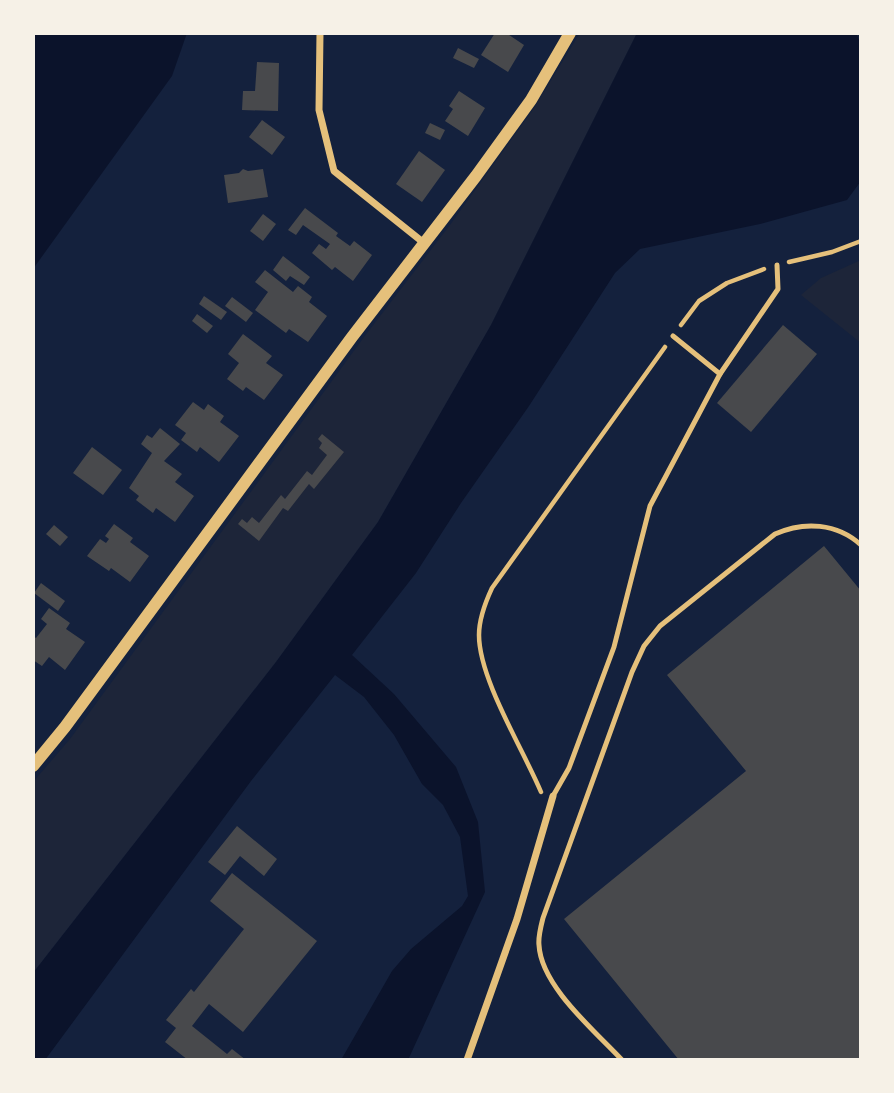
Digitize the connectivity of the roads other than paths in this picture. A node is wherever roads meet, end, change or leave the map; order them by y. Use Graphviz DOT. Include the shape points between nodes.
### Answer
graph roads {
  1 [pos="320,33"];
  2 [pos="570,33"];
  3 [pos="424,243"];
  4 [pos="777,265"];
  5 [pos="673,336"];
  6 [pos="720,374"];
  7 [pos="861,545"];
  8 [pos="33,766"];
  9 [pos="554,796"];
  10 [pos="467,1060"];
  11 [pos="622,1060"];
  1 -- 3 [label="street" via="319,110 334,171"];
  2 -- 3 [label="street" via="531,100"];
  3 -- 8 [label="street"];
  4 -- 6 [label="lane" via="778,289"];
  5 -- 6 [label="lane"];
  6 -- 9 [label="lane" via="650,506 614,647"];
  7 -- 11 [label="lane" via="836,529 815,525 775,534 660,626 644,646 543,918 538,944 544,968 561,994"];
  9 -- 10 [label="street"];
}
